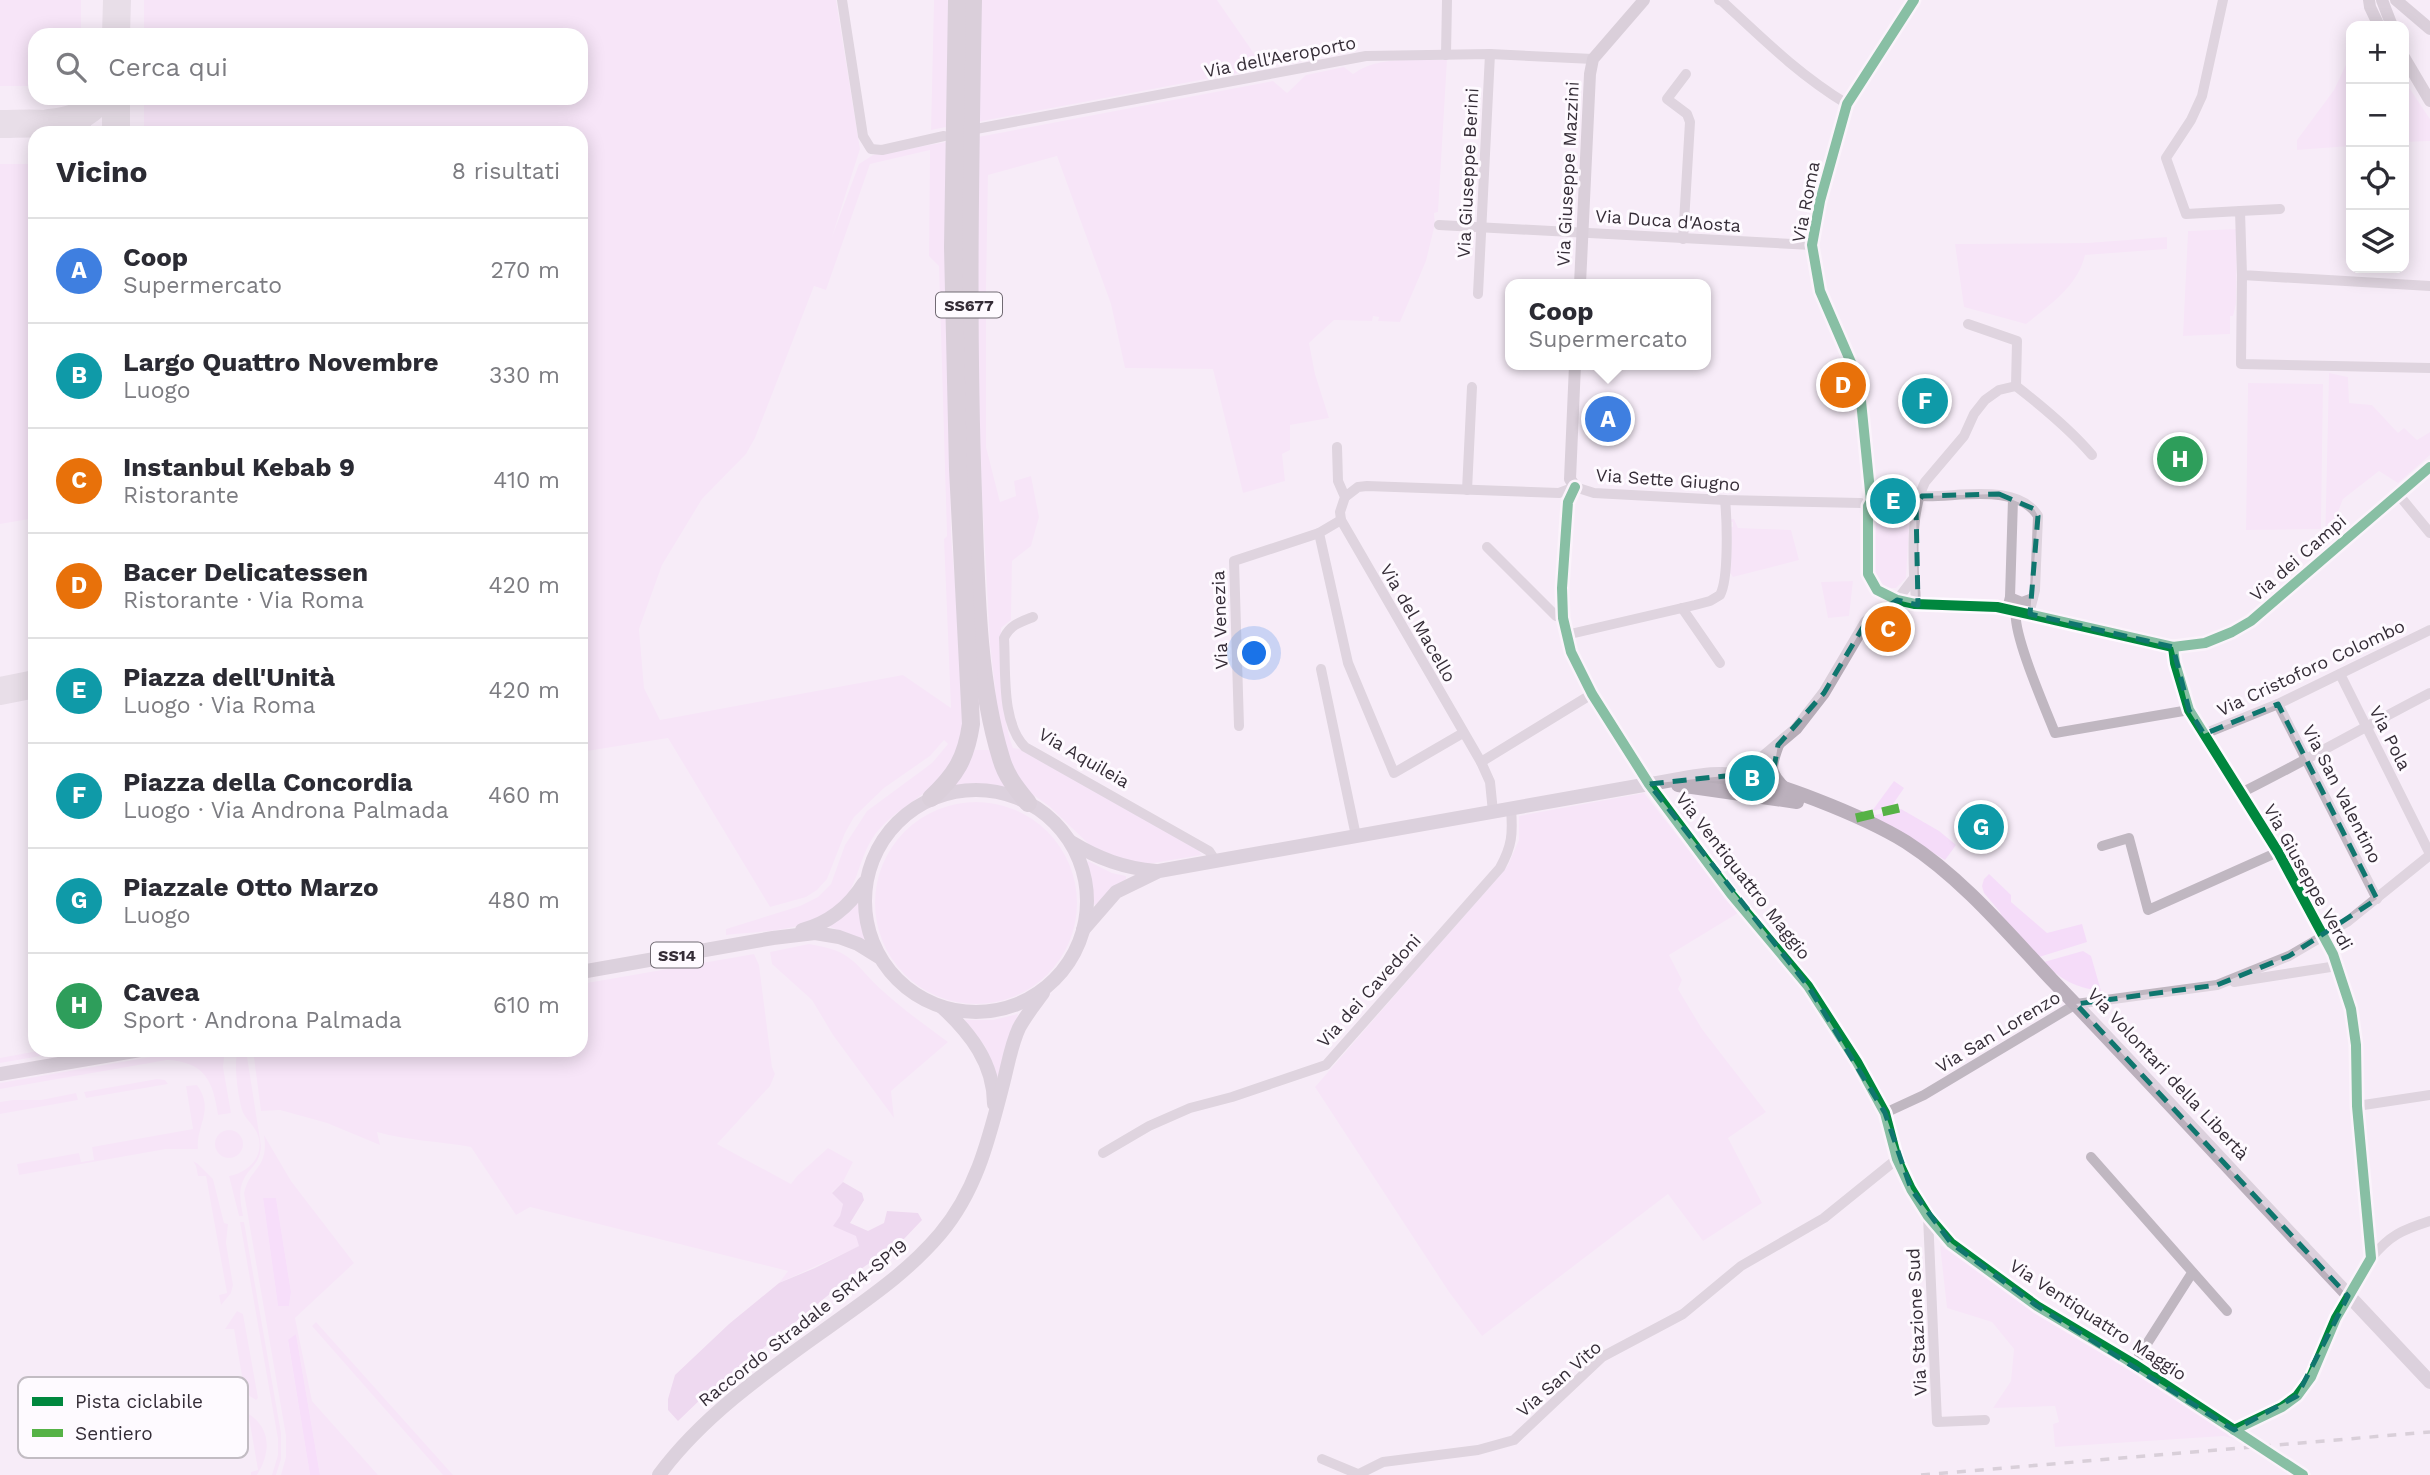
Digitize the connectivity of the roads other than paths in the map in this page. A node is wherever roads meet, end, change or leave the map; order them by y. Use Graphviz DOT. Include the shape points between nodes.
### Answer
graph roads {
  1 [pos="842,0"];
  2 [pos="957,0"];
  3 [pos="973,0"];
  4 [pos="1447,0"];
  5 [pos="1644,0"];
  6 [pos="1719,0"];
  7 [pos="1914,0"];
  8 [pos="2223,0"];
  9 [pos="2369,0"];
  10 [pos="2382,0"];
  11 [pos="2396,0"];
  12 [pos="2376,21"];
  13 [pos="2390,21"];
  14 [pos="2430,29"];
  15 [pos="1489,54"];
  16 [pos="1446,55"];
  17 [pos="1593,58"];
  18 [pos="2409,66"];
  19 [pos="1686,74"];
  20 [pos="2430,102"];
  21 [pos="1847,104"];
  22 [pos="976,129"];
  23 [pos="944,136"];
  24 [pos="2280,209"];
  25 [pos="2239,211"];
  26 [pos="1439,225"];
  27 [pos="1482,227"];
  28 [pos="1583,232"];
  29 [pos="1682,239"];
  30 [pos="1812,245"];
  31 [pos="2242,275"];
  32 [pos="1580,279"];
  33 [pos="2430,286"];
  34 [pos="1478,294"];
  35 [pos="1968,324"];
  36 [pos="2430,368"];
  37 [pos="1575,370"];
  38 [pos="2016,386"];
  39 [pos="1472,387"];
  40 [pos="1337,447"];
  41 [pos="2092,455"];
  42 [pos="2430,467"];
  43 [pos="1575,487"];
  44 [pos="1467,490"];
  45 [pos="2398,494"];
  46 [pos="1922,496"];
  47 [pos="1345,497"];
  48 [pos="2013,499"];
  49 [pos="1725,500"];
  50 [pos="1868,506"];
  51 [pos="1340,520"];
  52 [pos="1319,533"];
  53 [pos="2430,533"];
  54 [pos="1487,547"];
  55 [pos="1913,579"];
  56 [pos="2033,597"];
  57 [pos="1897,600"];
  58 [pos="1915,604"];
  59 [pos="1682,608"];
  60 [pos="2016,608"];
  61 [pos="1033,617"];
  62 [pos="1563,618"];
  63 [pos="2430,630"];
  64 [pos="1566,635"];
  65 [pos="2173,647"];
  66 [pos="1720,663"];
  67 [pos="1321,669"];
  68 [pos="2340,674"];
  69 [pos="2430,693"];
  70 [pos="1592,694"];
  71 [pos="2278,704"];
  72 [pos="2189,710"];
  73 [pos="1239,726"];
  74 [pos="2366,726"];
  75 [pos="1463,733"];
  76 [pos="2204,734"];
  77 [pos="1777,745"];
  78 [pos="2307,760"];
  79 [pos="1480,762"];
  80 [pos="1734,775"];
  81 [pos="1649,784"];
  82 [pos="1681,785"];
  83 [pos="1786,790"];
  84 [pos="2241,793"];
  85 [pos="932,798"];
  86 [pos="1027,803"];
  87 [pos="1511,809"];
  88 [pos="1493,812"];
  89 [pos="1853,816"];
  90 [pos="1356,836"];
  91 [pos="1070,841"];
  92 [pos="2102,846"];
  93 [pos="2278,852"];
  94 [pos="2430,855"];
  95 [pos="1215,860"];
  96 [pos="1159,871"];
  97 [pos="866,878"];
  98 [pos="2377,899"];
  99 [pos="1083,930"];
  100 [pos="2324,936"];
  101 [pos="773,938"];
  102 [pos="880,957"];
  103 [pos="2284,958"];
  104 [pos="2337,966"];
  105 [pos="588,971"];
  106 [pos="2286,974"];
  107 [pos="1050,983"];
  108 [pos="2217,985"];
  109 [pos="2076,1004"];
  110 [pos="942,1007"];
  111 [pos="99,1057"];
  112 [pos="0,1074"];
  113 [pos="2430,1095"];
  114 [pos="2357,1106"];
  115 [pos="1885,1113"];
  116 [pos="994,1119"];
  117 [pos="1103,1153"];
  118 [pos="2091,1157"];
  119 [pos="1897,1159"];
  120 [pos="1928,1216"];
  121 [pos="2430,1221"];
  122 [pos="2371,1258"];
  123 [pos="2192,1273"];
  124 [pos="2227,1311"];
  125 [pos="2134,1364"];
  126 [pos="2430,1382"];
  127 [pos="1985,1420"];
  128 [pos="2234,1430"];
  129 [pos="1322,1460"];
  130 [pos="659,1475"];
  131 [pos="1357,1475"];
  132 [pos="2303,1475"];
  1 -- 23 [label="street" via="863,136 871,149"];
  2 -- 85 [label="highway, SS677" via="953,247 971,724 960,765"];
  3 -- 86 [label="highway, SS677" via="968,286 978,610 989,704 1001,758 1009,780"];
  4 -- 16 [label="street"];
  5 -- 17 [label="street, Via Giuseppe Mazzini"];
  6 -- 21 [label="street" via="1787,63"];
  7 -- 21 [label="street, Via Roma"];
  8 -- 25 [label="street" via="2202,96 2166,158 2186,214"];
  9 -- 12 [label="street"];
  10 -- 13 [label="street"];
  11 -- 14 [label="street"];
  15 -- 16 [label="street, Via dell'Aeroporto"];
  15 -- 17 [label="street, Via dell'Aeroporto"];
  15 -- 27 [label="street, Via Giuseppe Berini"];
  16 -- 22 [label="street, Via dell'Aeroporto" via="1366,56"];
  17 -- 28 [label="street, Via Giuseppe Mazzini"];
  18 -- 20 [label="street"];
  19 -- 29 [label="street" via="1667,99 1687,114 1690,122"];
  21 -- 30 [label="street, Via Roma"];
  24 -- 25 [label="street"];
  25 -- 31 [label="street"];
  26 -- 27 [label="street, Via Duca d'Aosta"];
  27 -- 28 [label="street, Via Duca d'Aosta"];
  27 -- 34 [label="street, Via Giuseppe Berini"];
  28 -- 29 [label="street, Via Duca d'Aosta"];
  28 -- 32 [label="street, Via Giuseppe Mazzini"];
  29 -- 30 [label="street, Via Duca d'Aosta"];
  30 -- 50 [label="street, Via Roma" via="1820,290 1859,381"];
  31 -- 33 [label="street"];
  31 -- 36 [label="street" via="2241,364"];
  35 -- 38 [label="street" via="2017,341"];
  37 -- 43 [label="street" via="1570,479"];
  38 -- 41 [label="street"];
  38 -- 46 [label="street" via="1999,390 1978,408 1964,436 1925,482"];
  39 -- 44 [label="street"];
  40 -- 47 [label="street" via="1338,481"];
  42 -- 45 [label="street, Via dei Campi"];
  43 -- 44 [label="street, Via Sette Giugno" via="1559,493"];
  43 -- 49 [label="street, Via Sette Giugno" via="1594,493"];
  43 -- 62 [label="street" via="1568,502"];
  44 -- 47 [label="street, Via Sette Giugno" via="1367,486"];
  45 -- 53 [label="street"];
  45 -- 65 [label="street, Via dei Campi" via="2250,621 2205,643"];
  46 -- 48 [label="street" via="1999,494"];
  46 -- 55 [label="street" via="1916,506"];
  47 -- 51 [label="street"];
  48 -- 56 [label="street" via="2034,509 2038,516"];
  48 -- 60 [label="street"];
  49 -- 50 [label="street, Via Sette Giugno"];
  49 -- 59 [label="street" via="1723,592 1710,601"];
  50 -- 57 [label="street, Via Roma" via="1868,574 1877,590"];
  51 -- 52 [label="street, Via Venezia"];
  51 -- 75 [label="street, Via del Macello"];
  52 -- 73 [label="street, Via Venezia" via="1234,561"];
  52 -- 75 [label="street" via="1348,663 1394,774"];
  54 -- 62 [label="street"];
  55 -- 57 [label="street"];
  55 -- 58 [label="street"];
  56 -- 60 [label="street"];
  56 -- 60 [label="street"];
  57 -- 58 [label="street"];
  57 -- 77 [label="street" via="1866,622 1825,693"];
  58 -- 60 [label="street"];
  59 -- 64 [label="street"];
  59 -- 66 [label="street"];
  60 -- 65 [label="street"];
  60 -- 72 [label="street" via="2016,626 2055,733"];
  61 -- 95 [label="street, Via Aquileia" via="1017,623 1004,638 1009,716 1017,739 1209,851"];
  62 -- 64 [label="street"];
  63 -- 68 [label="street, Via Cristoforo Colombo"];
  64 -- 70 [label="street"];
  65 -- 72 [label="street, Via Giuseppe Verdi"];
  67 -- 90 [label="street"];
  68 -- 71 [label="street, Via Cristoforo Colombo"];
  68 -- 74 [label="street, Via Pola"];
  69 -- 74 [label="street"];
  70 -- 79 [label="street"];
  70 -- 81 [label="street"];
  71 -- 76 [label="street, Via Cristoforo Colombo"];
  71 -- 78 [label="street, Via San Valentino"];
  72 -- 76 [label="street, Via Giuseppe Verdi"];
  74 -- 78 [label="street"];
  74 -- 94 [label="street, Via Pola"];
  75 -- 79 [label="street, Via del Macello"];
  76 -- 84 [label="street, Via Giuseppe Verdi"];
  77 -- 80 [label="street"];
  77 -- 83 [label="street" via="1772,771"];
  78 -- 84 [label="street"];
  78 -- 98 [label="street, Via San Valentino"];
  79 -- 88 [label="street, Via del Macello" via="1490,782"];
  80 -- 81 [label="main road"];
  80 -- 82 [label="street"];
  80 -- 83 [label="main road"];
  81 -- 82 [label="main road"];
  81 -- 87 [label="main road"];
  81 -- 115 [label="street, Via Ventiquattro Maggio" via="1731,894 1808,986"];
  82 -- 89 [label="main road" via="1786,799"];
  83 -- 89 [label="main road"];
  84 -- 93 [label="street, Via Giuseppe Verdi"];
  85 -- 86 [label="main road, SS14" via="953,792 996,791"];
  85 -- 97 [label="main road, SS14" via="905,816 883,840"];
  86 -- 91 [label="main road, SS14" via="1057,824"];
  87 -- 88 [label="main road"];
  87 -- 117 [label="street, Via dei Cavedoni" via="1510,849 1500,868 1326,1065 1189,1108"];
  88 -- 90 [label="main road"];
  89 -- 109 [label="main road, Via Volontari della Libertà" via="1905,842 1948,875"];
  90 -- 95 [label="main road"];
  91 -- 96 [label="main road, SS14" via="1105,861"];
  91 -- 99 [label="main road, SS14" via="1085,882"];
  92 -- 93 [label="street" via="2129,838 2148,911"];
  93 -- 100 [label="street, Via Giuseppe Verdi"];
  94 -- 98 [label="street, Via San Lorenzo"];
  95 -- 96 [label="main road, SS14"];
  96 -- 99 [label="main road, SS14" via="1116,892"];
  97 -- 101 [label="main road, SS14" via="842,911 811,928"];
  97 -- 102 [label="main road, SS14" via="865,913"];
  98 -- 100 [label="street, Via San Lorenzo"];
  99 -- 107 [label="main road, SS14" via="1064,969"];
  100 -- 103 [label="street, Via San Lorenzo"];
  100 -- 104 [label="street, Via Giuseppe Verdi"];
  101 -- 102 [label="main road, SS14" via="816,933 839,937"];
  101 -- 105 [label="main road, SS14"];
  102 -- 110 [label="main road, SS14" via="906,987"];
  103 -- 106 [label="street"];
  103 -- 108 [label="street, Via San Lorenzo"];
  104 -- 106 [label="street, Via San Lorenzo"];
  104 -- 114 [label="street, Via Giuseppe Verdi" via="2351,1009"];
  106 -- 108 [label="street, Via San Lorenzo"];
  107 -- 110 [label="main road, SS14" via="1011,1006 976,1012"];
  107 -- 116 [label="main road, Raccordo Stradale SR14-SP19" via="1019,1028"];
  108 -- 109 [label="street, Via San Lorenzo"];
  109 -- 115 [label="street, Via San Lorenzo" via="1924,1095"];
  109 -- 126 [label="main road, Via Volontari della Libertà, bridge"];
  110 -- 116 [label="main road, Raccordo Stradale SR14-SP19" via="976,1043 986,1064"];
  111 -- 112 [label="main road"];
  113 -- 114 [label="street"];
  114 -- 122 [label="street, Via Giuseppe Verdi"];
  115 -- 119 [label="street, Via Ventiquattro Maggio"];
  116 -- 130 [label="main road, Raccordo Stradale SR14-SP19" via="984,1158 962,1203 918,1259 757,1379 710,1420"];
  118 -- 123 [label="street"];
  119 -- 120 [label="street, Via Ventiquattro Maggio"];
  119 -- 131 [label="street, Via San Vito" via="1824,1218 1741,1266 1684,1314 1602,1357 1514,1440 1478,1450 1383,1462"];
  120 -- 125 [label="street, Via Ventiquattro Maggio" via="1951,1243 2037,1306"];
  120 -- 127 [label="street, Via Stazione Sud" via="1937,1422"];
  121 -- 122 [label="street" via="2398,1231"];
  122 -- 128 [label="street" via="2297,1396"];
  123 -- 124 [label="street"];
  123 -- 125 [label="street"];
  125 -- 128 [label="street, Via Ventiquattro Maggio"];
  128 -- 132 [label="street, Via Ventiquattro Maggio"];
  129 -- 131 [label="street, Via San Vito"];
}
